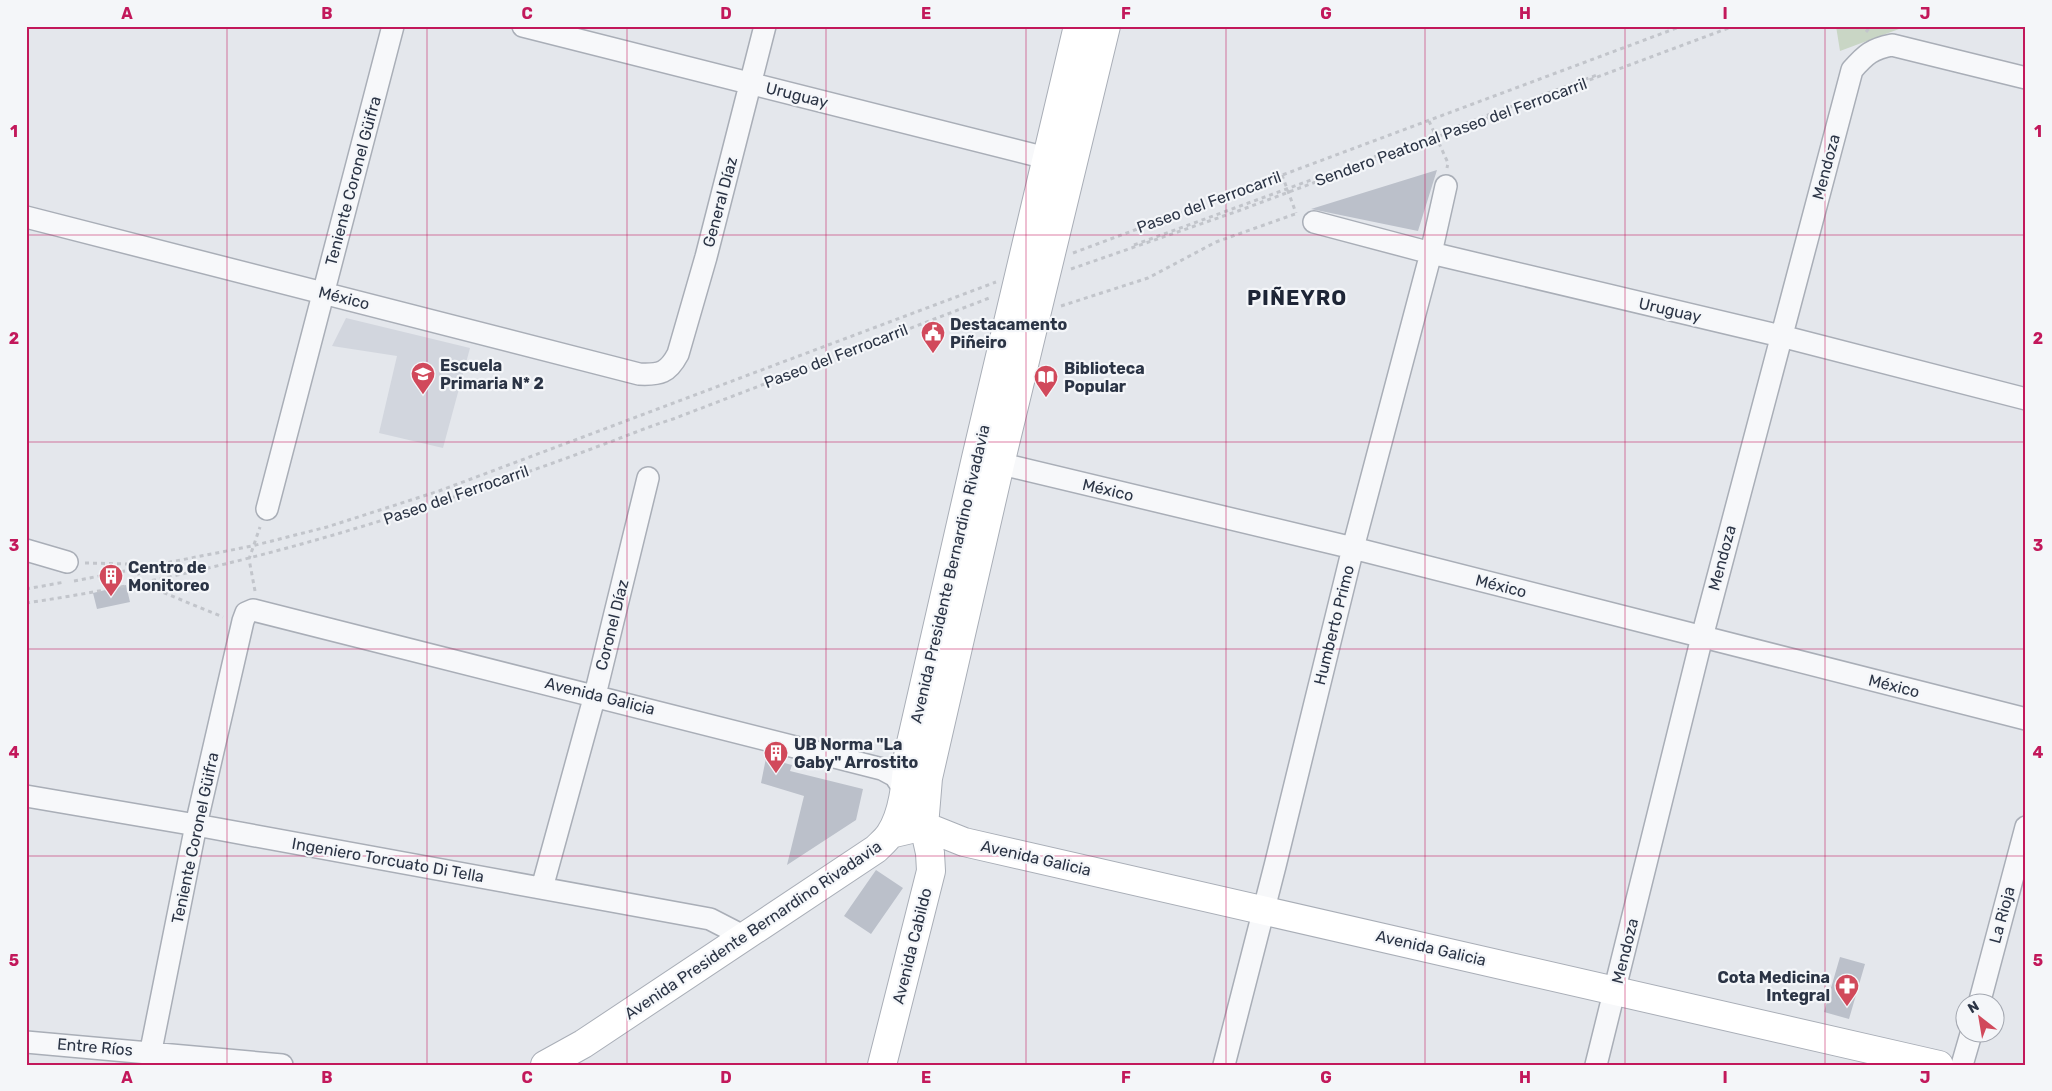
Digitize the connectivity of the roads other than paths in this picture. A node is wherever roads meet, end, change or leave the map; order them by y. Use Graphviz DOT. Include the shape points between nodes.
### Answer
graph roads {
  1 [pos="393,26"];
  2 [pos="523,26"];
  3 [pos="765,26"];
  4 [pos="1078,26"];
  5 [pos="1106,26"];
  6 [pos="2026,78"];
  7 [pos="751,83"];
  8 [pos="1060,162"];
  9 [pos="1446,186"];
  10 [pos="26,216"];
  11 [pos="1305,217"];
  12 [pos="1431,253"];
  13 [pos="323,293"];
  14 [pos="1781,336"];
  15 [pos="663,372"];
  16 [pos="2026,399"];
  17 [pos="988,461"];
  18 [pos="648,478"];
  19 [pos="266,509"];
  20 [pos="1353,548"];
  21 [pos="26,550"];
  22 [pos="67,562"];
  23 [pos="239,606"];
  24 [pos="1702,637"];
  25 [pos="595,695"];
  26 [pos="2026,719"];
  27 [pos="905,788"];
  28 [pos="26,796"];
  29 [pos="196,825"];
  30 [pos="924,826"];
  31 [pos="2026,827"];
  32 [pos="890,834"];
  33 [pos="542,888"];
  34 [pos="1264,910"];
  35 [pos="745,937"];
  36 [pos="1616,990"];
  37 [pos="1982,994"];
  38 [pos="26,1042"];
  39 [pos="1968,1044"];
  40 [pos="149,1058"];
  41 [pos="282,1065"];
  42 [pos="545,1065"];
  43 [pos="882,1065"];
  44 [pos="1224,1065"];
  45 [pos="1596,1065"];
  46 [pos="1939,1065"];
  47 [pos="1962,1065"];
  1 -- 13 [label="street, Teniente Coronel Güifra"];
  2 -- 7 [label="street, Uruguay"];
  3 -- 7 [label="street, General Díaz"];
  4 -- 8 [label="main road, Avenida Presidente Bernardino Rivadavia"];
  5 -- 8 [label="main road, Avenida Presidente Bernardino Rivadavia"];
  6 -- 14 [label="street, Mendoza" via="1892,45 1875,48 1863,57 1852,70"];
  7 -- 8 [label="street, Uruguay"];
  7 -- 15 [label="street, General Díaz" via="678,354 672,366"];
  8 -- 17 [label="main road, Avenida Presidente Bernardino Rivadavia" via="1040,278"];
  9 -- 12 [label="street, Humberto Primo"];
  10 -- 13 [label="street, México"];
  11 -- 12 [label="street, Uruguay"];
  12 -- 14 [label="street, Uruguay"];
  12 -- 20 [label="street, Humberto Primo"];
  13 -- 15 [label="street, México" via="639,374"];
  13 -- 19 [label="street, Teniente Coronel Güifra"];
  14 -- 16 [label="street, Uruguay"];
  14 -- 24 [label="street, Mendoza"];
  17 -- 20 [label="street, México"];
  17 -- 27 [label="main road, Avenida Presidente Bernardino Rivadavia" via="908,756"];
  17 -- 30 [label="main road, Avenida Presidente Bernardino Rivadavia" via="928,778"];
  18 -- 25 [label="street, Coronel Díaz"];
  20 -- 24 [label="street, México"];
  20 -- 34 [label="street, Humberto Primo"];
  21 -- 22 [label="street"];
  23 -- 25 [label="street, Avenida Galicia"];
  23 -- 29 [label="street, Teniente Coronel Güifra"];
  24 -- 26 [label="street, México"];
  24 -- 36 [label="street, Mendoza"];
  25 -- 27 [label="street, Avenida Galicia" via="882,769 895,776"];
  25 -- 33 [label="street, Coronel Díaz"];
  27 -- 30 [label="street, Avenida Galicia"];
  27 -- 32 [label="main road, Avenida Presidente Bernardino Rivadavia"];
  28 -- 29 [label="street, Ingeniero Torcuato Di Tella"];
  29 -- 33 [label="street, Ingeniero Torcuato Di Tella"];
  29 -- 40 [label="street, Teniente Coronel Güifra"];
  30 -- 32 [label="main road"];
  30 -- 34 [label="main road, Avenida Galicia" via="964,842"];
  30 -- 43 [label="main road, Avenida Cabildo" via="931,871"];
  31 -- 37 [label="street, La Rioja"];
  32 -- 35 [label="main road, Avenida Presidente Bernardino Rivadavia" via="876,849"];
  33 -- 35 [label="street, Ingeniero Torcuato Di Tella" via="710,919"];
  34 -- 36 [label="main road, Avenida Galicia"];
  34 -- 44 [label="street, Humberto Primo"];
  35 -- 42 [label="main road, Avenida Presidente Bernardino Rivadavia" via="583,1044"];
  36 -- 45 [label="street, Mendoza"];
  36 -- 46 [label="main road, Avenida Galicia"];
  38 -- 40 [label="street, Entre Ríos"];
  39 -- 47 [label="street"];
  40 -- 41 [label="street, Entre Ríos"];
}
